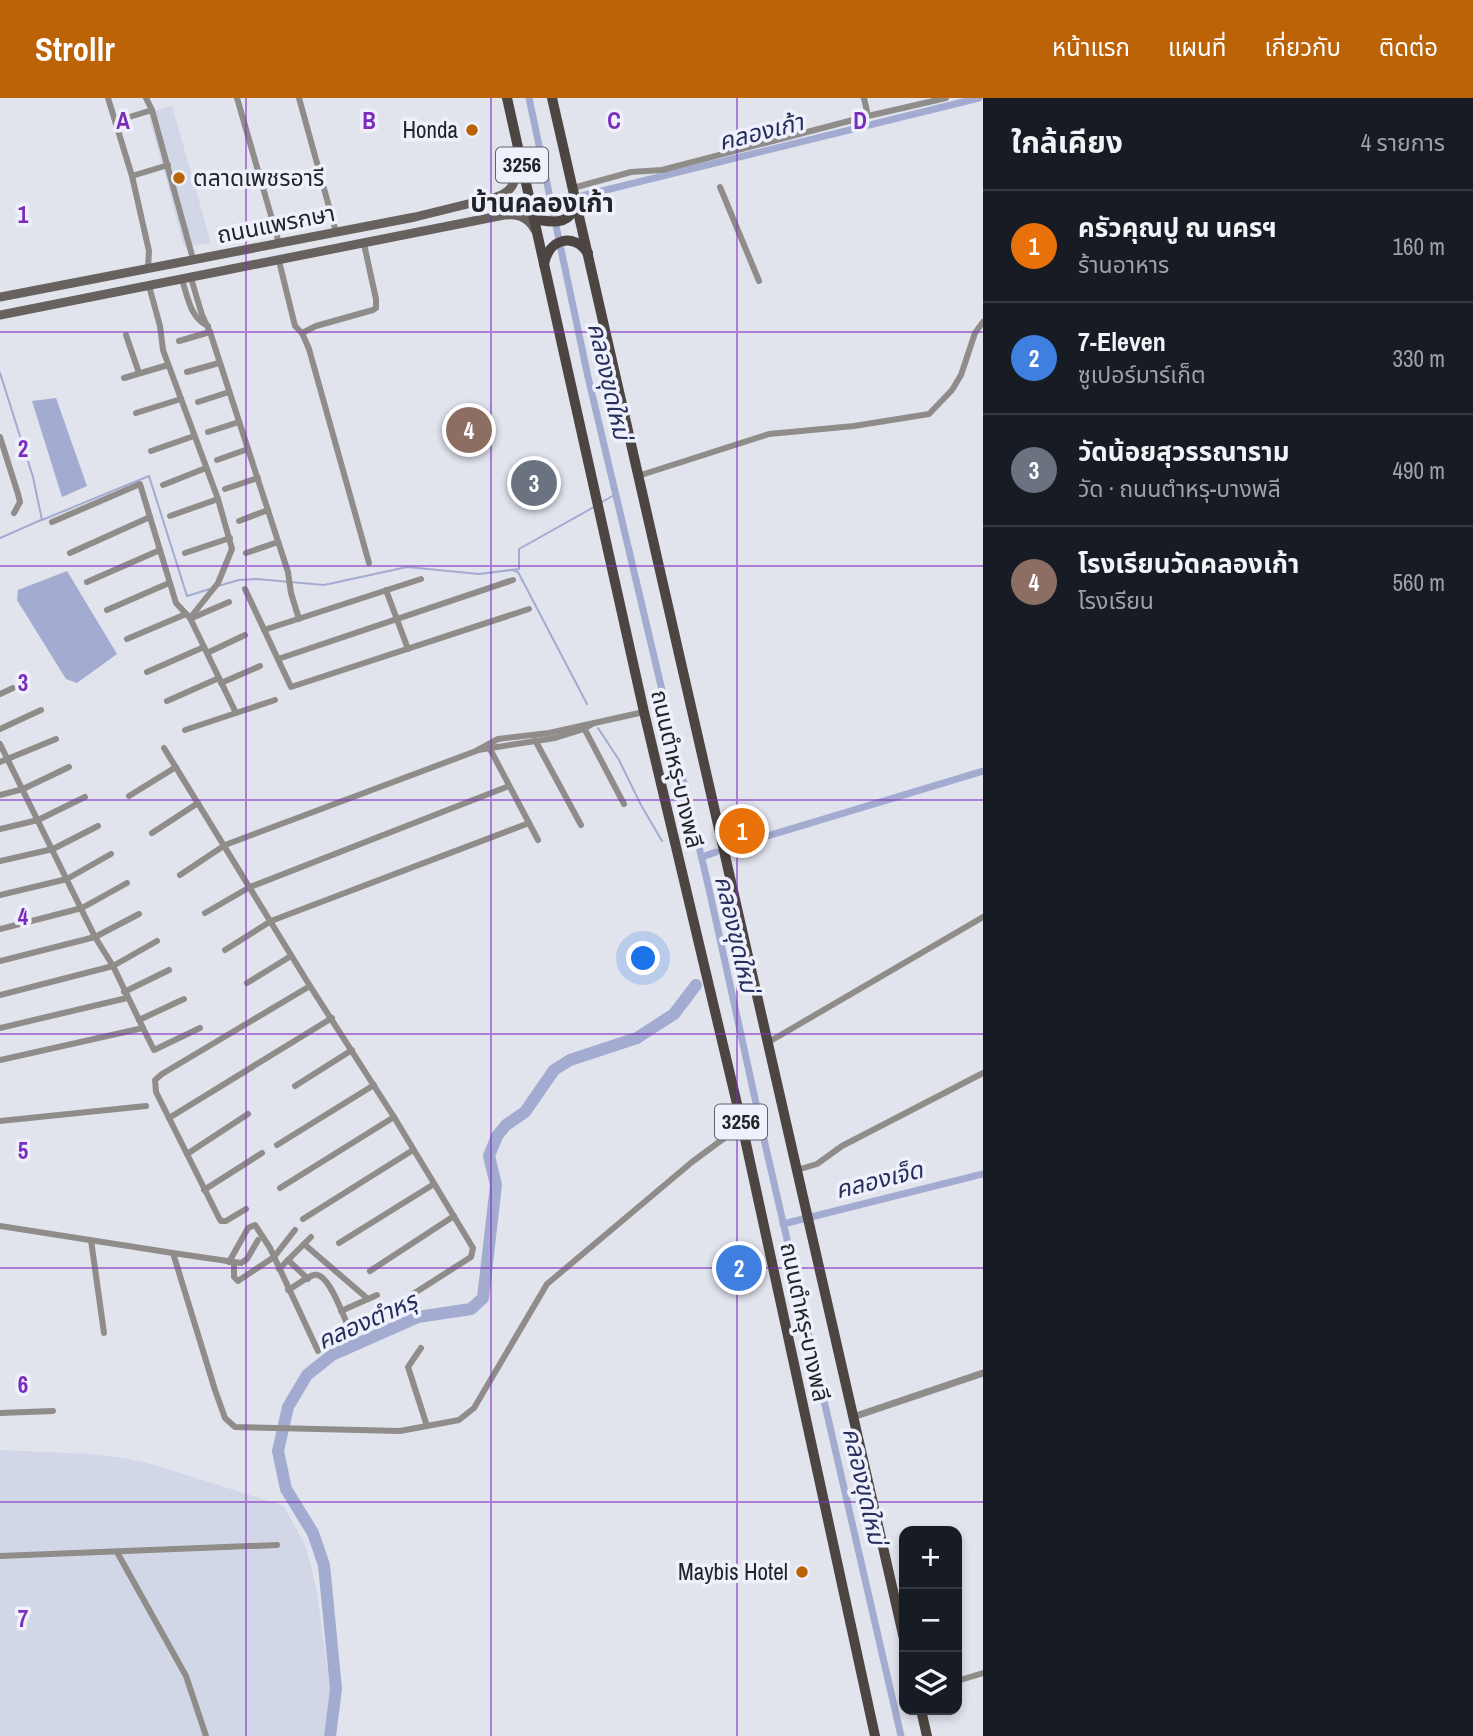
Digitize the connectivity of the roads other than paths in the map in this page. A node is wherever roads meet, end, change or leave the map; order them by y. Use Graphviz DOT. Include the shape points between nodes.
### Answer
graph roads {
  1 [pos="108,98"];
  2 [pos="146,98"];
  3 [pos="237,98"];
  4 [pos="507,98"];
  5 [pos="552,98"];
  6 [pos="864,98"];
  7 [pos="946,98"];
  8 [pos="301,100"];
  9 [pos="152,110"];
  10 [pos="868,116"];
  11 [pos="123,119"];
  12 [pos="514,128"];
  13 [pos="517,145"];
  14 [pos="168,165"];
  15 [pos="132,176"];
  16 [pos="720,187"];
  17 [pos="572,191"];
  18 [pos="496,197"];
  19 [pos="574,206"];
  20 [pos="499,216"];
  21 [pos="536,231"];
  22 [pos="335,232"];
  23 [pos="279,243"];
  24 [pos="364,244"];
  25 [pos="588,254"];
  26 [pos="194,259"];
  27 [pos="279,261"];
  28 [pos="544,264"];
  29 [pos="148,268"];
  30 [pos="186,279"];
  31 [pos="759,281"];
  32 [pos="149,286"];
  33 [pos="0,297"];
  34 [pos="0,315"];
  35 [pos="983,322"];
  36 [pos="209,329"];
  37 [pos="302,333"];
  38 [pos="126,335"];
  39 [pos="179,341"];
  40 [pos="219,363"];
  41 [pos="169,365"];
  42 [pos="187,372"];
  43 [pos="139,373"];
  44 [pos="124,378"];
  45 [pos="229,392"];
  46 [pos="181,399"];
  47 [pos="198,402"];
  48 [pos="136,413"];
  49 [pos="239,422"];
  50 [pos="208,432"];
  51 [pos="194,436"];
  52 [pos="0,437"];
  53 [pos="248,449"];
  54 [pos="151,451"];
  55 [pos="217,460"];
  56 [pos="206,468"];
  57 [pos="638,476"];
  58 [pos="258,478"];
  59 [pos="163,485"];
  60 [pos="225,489"];
  61 [pos="218,499"];
  62 [pos="268,510"];
  63 [pos="14,513"];
  64 [pos="170,516"];
  65 [pos="150,517"];
  66 [pos="239,521"];
  67 [pos="52,522"];
  68 [pos="230,538"];
  69 [pos="278,542"];
  70 [pos="159,550"];
  71 [pos="70,553"];
  72 [pos="185,553"];
  73 [pos="246,553"];
  74 [pos="369,563"];
  75 [pos="421,579"];
  76 [pos="513,580"];
  77 [pos="87,582"];
  78 [pos="169,583"];
  79 [pos="245,589"];
  80 [pos="386,590"];
  81 [pos="229,602"];
  82 [pos="529,609"];
  83 [pos="107,610"];
  84 [pos="188,616"];
  85 [pos="299,619"];
  86 [pos="397,619"];
  87 [pos="264,630"];
  88 [pos="245,635"];
  89 [pos="127,639"];
  90 [pos="408,649"];
  91 [pos="205,650"];
  92 [pos="278,659"];
  93 [pos="260,666"];
  94 [pos="147,672"];
  95 [pos="220,681"];
  96 [pos="13,688"];
  97 [pos="0,694"];
  98 [pos="275,700"];
  99 [pos="167,701"];
  100 [pos="41,710"];
  101 [pos="644,712"];
  102 [pos="236,713"];
  103 [pos="583,727"];
  104 [pos="0,729"];
  105 [pos="185,730"];
  106 [pos="532,734"];
  107 [pos="56,739"];
  108 [pos="536,741"];
  109 [pos="0,744"];
  110 [pos="488,746"];
  111 [pos="164,748"];
  112 [pos="4,761"];
  113 [pos="69,767"];
  114 [pos="176,767"];
  115 [pos="509,786"];
  116 [pos="23,789"];
  117 [pos="0,795"];
  118 [pos="129,796"];
  119 [pos="85,797"];
  120 [pos="198,803"];
  121 [pos="624,804"];
  122 [pos="38,820"];
  123 [pos="529,823"];
  124 [pos="581,825"];
  125 [pos="98,826"];
  126 [pos="0,830"];
  127 [pos="152,833"];
  128 [pos="538,840"];
  129 [pos="225,845"];
  130 [pos="53,849"];
  131 [pos="111,854"];
  132 [pos="0,862"];
  133 [pos="180,875"];
  134 [pos="67,878"];
  135 [pos="127,883"];
  136 [pos="250,887"];
  137 [pos="0,895"];
  138 [pos="82,908"];
  139 [pos="205,913"];
  140 [pos="139,914"];
  141 [pos="983,917"];
  142 [pos="271,921"];
  143 [pos="0,929"];
  144 [pos="94,937"];
  145 [pos="157,941"];
  146 [pos="225,950"];
  147 [pos="291,956"];
  148 [pos="0,961"];
  149 [pos="113,967"];
  150 [pos="169,970"];
  151 [pos="247,983"];
  152 [pos="310,986"];
  153 [pos="0,995"];
  154 [pos="125,995"];
  155 [pos="184,999"];
  156 [pos="332,1018"];
  157 [pos="139,1020"];
  158 [pos="0,1028"];
  159 [pos="143,1028"];
  160 [pos="200,1028"];
  161 [pos="768,1043"];
  162 [pos="352,1050"];
  163 [pos="0,1060"];
  164 [pos="983,1073"];
  165 [pos="374,1085"];
  166 [pos="295,1086"];
  167 [pos="146,1106"];
  168 [pos="248,1114"];
  169 [pos="394,1117"];
  170 [pos="169,1118"];
  171 [pos="0,1121"];
  172 [pos="742,1125"];
  173 [pos="277,1145"];
  174 [pos="413,1150"];
  175 [pos="262,1153"];
  176 [pos="187,1154"];
  177 [pos="797,1170"];
  178 [pos="434,1184"];
  179 [pos="280,1188"];
  180 [pos="204,1190"];
  181 [pos="246,1209"];
  182 [pos="454,1216"];
  183 [pos="303,1219"];
  184 [pos="0,1226"];
  185 [pos="295,1230"];
  186 [pos="311,1237"];
  187 [pos="90,1240"];
  188 [pos="258,1240"];
  189 [pos="339,1243"];
  190 [pos="304,1244"];
  191 [pos="173,1253"];
  192 [pos="274,1257"];
  193 [pos="288,1260"];
  194 [pos="231,1262"];
  195 [pos="279,1269"];
  196 [pos="370,1271"];
  197 [pos="308,1279"];
  198 [pos="346,1280"];
  199 [pos="331,1288"];
  200 [pos="289,1290"];
  201 [pos="377,1295"];
  202 [pos="368,1299"];
  203 [pos="399,1303"];
  204 [pos="341,1311"];
  205 [pos="348,1326"];
  206 [pos="104,1333"];
  207 [pos="421,1348"];
  208 [pos="318,1351"];
  209 [pos="983,1373"];
  210 [pos="53,1411"];
  211 [pos="0,1413"];
  212 [pos="853,1417"];
  213 [pos="427,1426"];
  214 [pos="277,1545"];
  215 [pos="117,1552"];
  216 [pos="0,1556"];
  217 [pos="899,1617"];
  218 [pos="983,1673"];
  219 [pos="962,1679"];
  220 [pos="922,1715"];
  221 [pos="206,1736"];
  222 [pos="876,1736"];
  223 [pos="927,1736"];
  1 -- 15 [label="street"];
  2 -- 9 [label="street"];
  3 -- 23 [label="street"];
  4 -- 12 [label="main road, ถนนตำหรุ-บางพลี / 3256"];
  5 -- 17 [label="main road, ถนนตำหรุ-บางพลี / 3256"];
  6 -- 10 [label="street"];
  7 -- 10 [label="street"];
  8 -- 22 [label="street"];
  9 -- 11 [label="street"];
  9 -- 14 [label="street"];
  10 -- 17 [label="street" via="662,170 631,172"];
  12 -- 13 [label="main road, ถนนตำหรุ-บางพลี / 3256"];
  12 -- 19 [label="main road" via="535,214 542,221 558,221 567,218"];
  13 -- 18 [label="main road" via="515,184"];
  13 -- 21 [label="main road, ถนนตำหรุ-บางพลี / 3256"];
  14 -- 15 [label="street"];
  14 -- 26 [label="street"];
  15 -- 29 [label="street" via="149,251"];
  16 -- 31 [label="street"];
  17 -- 19 [label="main road, ถนนตำหรุ-บางพลี / 3256"];
  18 -- 20 [label="main road"];
  18 -- 22 [label="main road, ถนนแพรกษา"];
  19 -- 25 [label="main road, ถนนตำหรุ-บางพลี / 3256"];
  20 -- 21 [label="main road, ถนนแพรกษา" via="526,218"];
  20 -- 24 [label="main road, ถนนแพรกษา"];
  21 -- 28 [label="main road, ถนนตำหรุ-บางพลี / 3256"];
  22 -- 23 [label="main road, ถนนแพรกษา"];
  23 -- 26 [label="main road, ถนนแพรกษา"];
  24 -- 27 [label="main road, ถนนแพรกษา"];
  24 -- 37 [label="street" via="376,308"];
  25 -- 28 [label="main road" via="584,247 560,242 549,250"];
  25 -- 57 [label="main road, ถนนตำหรุ-บางพลี / 3256"];
  26 -- 29 [label="main road, ถนนแพรกษา"];
  27 -- 30 [label="main road, ถนนแพรกษา"];
  27 -- 37 [label="street" via="295,326"];
  28 -- 101 [label="main road, ถนนตำหรุ-บางพลี / 3256"];
  29 -- 33 [label="main road, ถนนแพรกษา"];
  30 -- 32 [label="main road, ถนนแพรกษา"];
  30 -- 36 [label="street"];
  32 -- 34 [label="main road, ถนนแพรกษา"];
  32 -- 41 [label="street"];
  35 -- 57 [label="street" via="971,341 961,374 929,414 769,434"];
  36 -- 39 [label="street"];
  36 -- 40 [label="street"];
  37 -- 74 [label="street"];
  38 -- 43 [label="street"];
  40 -- 42 [label="street"];
  40 -- 45 [label="street"];
  41 -- 43 [label="street"];
  41 -- 46 [label="street"];
  43 -- 44 [label="street"];
  45 -- 47 [label="street"];
  45 -- 49 [label="street"];
  46 -- 48 [label="street"];
  46 -- 51 [label="street"];
  49 -- 50 [label="street"];
  49 -- 53 [label="street"];
  51 -- 54 [label="street"];
  51 -- 56 [label="street"];
  52 -- 63 [label="street" via="20,502"];
  53 -- 55 [label="street"];
  53 -- 58 [label="street"];
  56 -- 59 [label="street"];
  56 -- 61 [label="street"];
  57 -- 161 [label="main road, ถนนตำหรุ-บางพลี / 3256"];
  58 -- 60 [label="street"];
  58 -- 62 [label="street"];
  61 -- 64 [label="street"];
  61 -- 68 [label="street"];
  62 -- 66 [label="street"];
  62 -- 69 [label="street"];
  65 -- 67 [label="street" via="140,484"];
  65 -- 70 [label="street"];
  65 -- 71 [label="street"];
  68 -- 72 [label="street"];
  68 -- 84 [label="street" via="232,549 218,583"];
  69 -- 73 [label="street"];
  69 -- 85 [label="street"];
  70 -- 77 [label="street"];
  70 -- 78 [label="street"];
  75 -- 80 [label="street"];
  76 -- 86 [label="street"];
  78 -- 83 [label="street"];
  78 -- 84 [label="street" via="176,603"];
  79 -- 87 [label="street"];
  80 -- 85 [label="street"];
  80 -- 86 [label="street"];
  81 -- 84 [label="street"];
  82 -- 90 [label="street"];
  84 -- 89 [label="street"];
  84 -- 91 [label="street"];
  85 -- 87 [label="street"];
  86 -- 90 [label="street"];
  86 -- 92 [label="street"];
  87 -- 92 [label="street"];
  88 -- 91 [label="street"];
  90 -- 92 [label="street" via="291,687"];
  91 -- 94 [label="street"];
  91 -- 95 [label="street"];
  93 -- 95 [label="street"];
  95 -- 99 [label="street"];
  95 -- 102 [label="street"];
  96 -- 97 [label="street"];
  98 -- 102 [label="street"];
  100 -- 104 [label="street"];
  101 -- 103 [label="street"];
  101 -- 172 [label="main road, ถนนตำหรุ-บางพลี / 3256"];
  102 -- 105 [label="street"];
  103 -- 106 [label="street"];
  103 -- 108 [label="street"];
  103 -- 121 [label="street"];
  106 -- 108 [label="street"];
  106 -- 110 [label="street" via="509,736"];
  107 -- 112 [label="street"];
  108 -- 110 [label="street"];
  108 -- 124 [label="street"];
  109 -- 112 [label="street"];
  110 -- 115 [label="street"];
  110 -- 129 [label="street"];
  111 -- 114 [label="street"];
  112 -- 116 [label="street"];
  113 -- 116 [label="street"];
  114 -- 118 [label="street"];
  114 -- 120 [label="street"];
  115 -- 123 [label="street"];
  115 -- 136 [label="street"];
  116 -- 117 [label="street"];
  116 -- 122 [label="street"];
  119 -- 122 [label="street"];
  120 -- 127 [label="street"];
  120 -- 129 [label="street"];
  122 -- 126 [label="street"];
  122 -- 130 [label="street"];
  123 -- 128 [label="street"];
  123 -- 142 [label="street"];
  125 -- 130 [label="street"];
  129 -- 133 [label="street"];
  129 -- 136 [label="street"];
  130 -- 132 [label="street"];
  130 -- 134 [label="street"];
  131 -- 134 [label="street"];
  134 -- 137 [label="street"];
  134 -- 138 [label="street"];
  135 -- 138 [label="street"];
  136 -- 139 [label="street"];
  136 -- 142 [label="street"];
  138 -- 143 [label="street"];
  138 -- 144 [label="street"];
  140 -- 144 [label="street"];
  141 -- 161 [label="street"];
  142 -- 146 [label="street"];
  142 -- 147 [label="street"];
  144 -- 148 [label="street"];
  144 -- 149 [label="street"];
  145 -- 149 [label="street"];
  147 -- 151 [label="street"];
  147 -- 152 [label="street"];
  149 -- 153 [label="street"];
  149 -- 154 [label="street"];
  150 -- 154 [label="street"];
  152 -- 156 [label="street"];
  152 -- 170 [label="street" via="162,1073 154,1085"];
  154 -- 157 [label="street"];
  154 -- 158 [label="street"];
  155 -- 157 [label="street"];
  156 -- 162 [label="street"];
  156 -- 170 [label="street"];
  157 -- 159 [label="street"];
  159 -- 160 [label="street" via="154,1050"];
  159 -- 163 [label="street"];
  161 -- 177 [label="main road, ถนนตำหรุ-บางพลี / 3256"];
  162 -- 165 [label="street"];
  162 -- 166 [label="street"];
  164 -- 177 [label="street" via="842,1146 817,1164"];
  165 -- 169 [label="street"];
  165 -- 173 [label="street"];
  167 -- 171 [label="street"];
  168 -- 176 [label="street"];
  169 -- 174 [label="street"];
  169 -- 179 [label="street"];
  170 -- 176 [label="street"];
  172 -- 213 [label="street" via="547,1284 474,1408 459,1420"];
  172 -- 222 [label="main road, ถนนตำหรุ-บางพลี / 3256"];
  174 -- 178 [label="street"];
  174 -- 183 [label="street"];
  175 -- 180 [label="street"];
  176 -- 180 [label="street"];
  177 -- 212 [label="main road, ถนนตำหรุ-บางพลี / 3256"];
  178 -- 182 [label="street"];
  178 -- 189 [label="street"];
  180 -- 181 [label="street" via="221,1221"];
  182 -- 196 [label="street"];
  182 -- 203 [label="street" via="473,1248 471,1257"];
  184 -- 187 [label="street"];
  185 -- 192 [label="street"];
  186 -- 190 [label="street"];
  187 -- 191 [label="street"];
  187 -- 206 [label="street"];
  188 -- 194 [label="street" via="244,1262"];
  190 -- 193 [label="street"];
  190 -- 198 [label="street"];
  191 -- 194 [label="street"];
  191 -- 213 [label="street" via="225,1418 235,1427 400,1432"];
  192 -- 194 [label="street" via="237,1281"];
  192 -- 194 [label="street" via="253,1224"];
  192 -- 195 [label="street"];
  193 -- 195 [label="street"];
  193 -- 197 [label="street"];
  195 -- 200 [label="street"];
  197 -- 199 [label="street" via="320,1275"];
  197 -- 200 [label="street"];
  198 -- 199 [label="street"];
  198 -- 202 [label="street"];
  199 -- 204 [label="street"];
  200 -- 208 [label="street"];
  201 -- 202 [label="street"];
  202 -- 204 [label="street"];
  204 -- 205 [label="street"];
  207 -- 213 [label="street" via="408,1367"];
  209 -- 212 [label="street"];
  210 -- 211 [label="street"];
  212 -- 217 [label="main road, ถนนตำหรุ-บางพลี / 3256"];
  214 -- 215 [label="street"];
  215 -- 216 [label="street"];
  215 -- 221 [label="street" via="186,1675"];
  218 -- 219 [label="street"];
  220 -- 223 [label="main road"];
}
